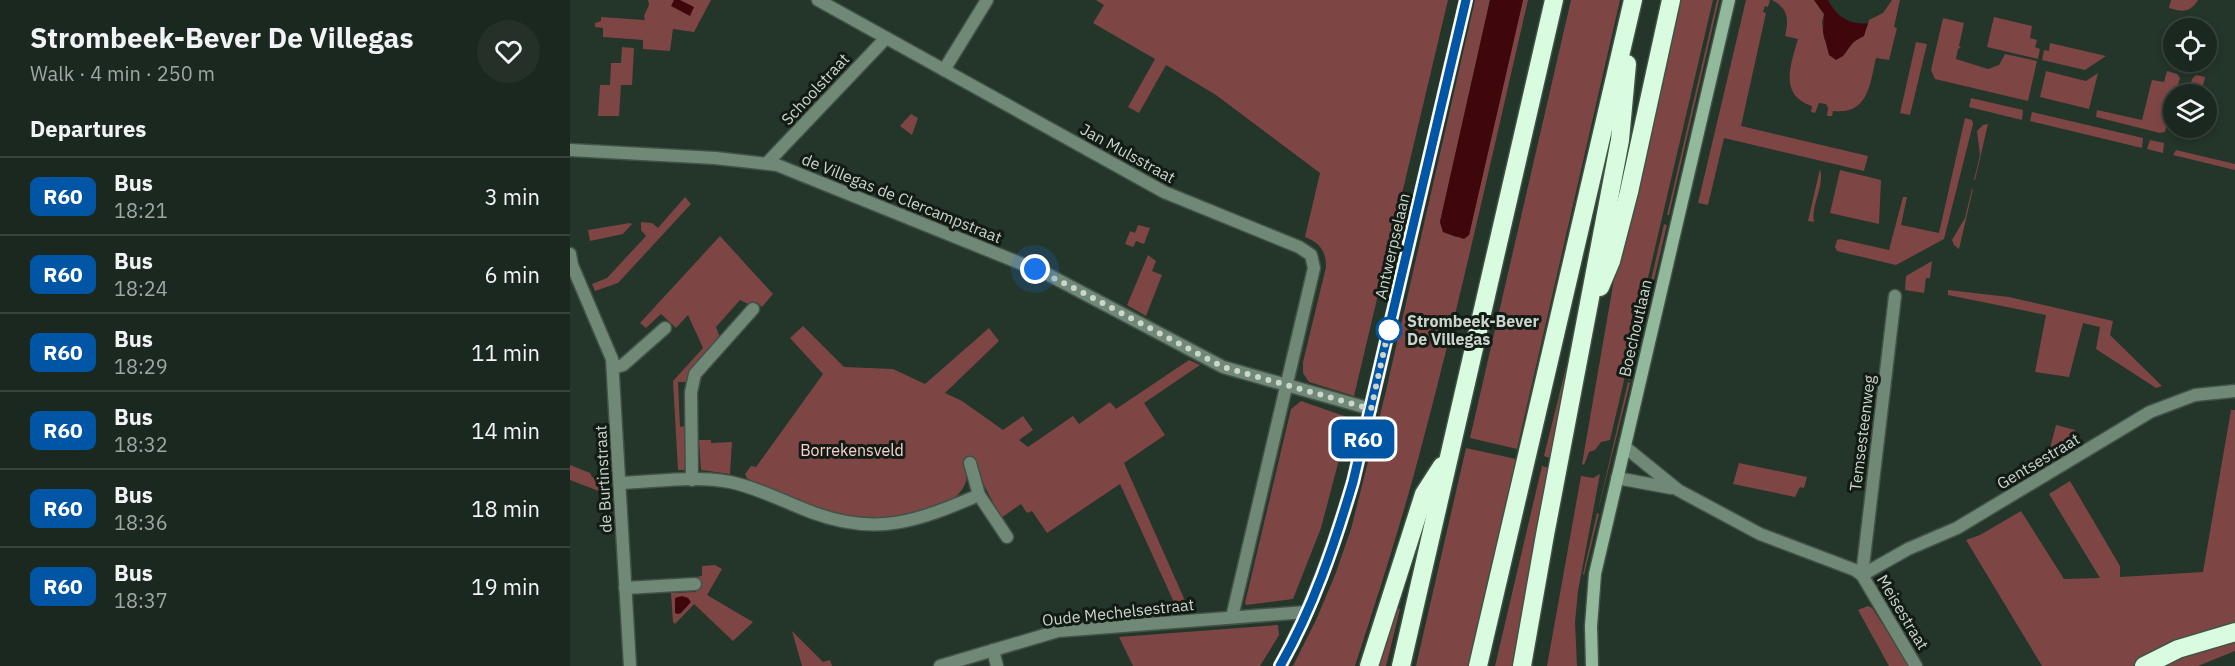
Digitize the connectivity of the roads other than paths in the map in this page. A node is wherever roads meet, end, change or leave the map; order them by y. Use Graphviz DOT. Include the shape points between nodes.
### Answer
graph roads {
  1 [pos="818,0"];
  2 [pos="987,0"];
  3 [pos="1466,0"];
  4 [pos="1633,0"];
  5 [pos="1671,0"];
  6 [pos="1729,0"];
  7 [pos="1553,5"];
  8 [pos="886,38"];
  9 [pos="944,70"];
  10 [pos="570,150"];
  11 [pos="768,162"];
  12 [pos="570,254"];
  13 [pos="1895,296"];
  14 [pos="753,309"];
  15 [pos="1584,325"];
  16 [pos="665,328"];
  17 [pos="613,368"];
  18 [pos="1287,387"];
  19 [pos="2235,391"];
  20 [pos="1371,409"];
  21 [pos="1625,447"];
  22 [pos="1449,455"];
  23 [pos="970,463"];
  24 [pos="1617,478"];
  25 [pos="692,480"];
  26 [pos="620,483"];
  27 [pos="1678,490"];
  28 [pos="979,495"];
  29 [pos="1007,537"];
  30 [pos="1862,575"];
  31 [pos="695,584"];
  32 [pos="625,588"];
  33 [pos="1306,612"];
  34 [pos="1232,617"];
  35 [pos="2235,632"];
  36 [pos="993,650"];
  37 [pos="630,666"];
  38 [pos="940,666"];
  39 [pos="998,666"];
  40 [pos="1280,666"];
  41 [pos="1369,666"];
  42 [pos="1401,666"];
  43 [pos="1478,666"];
  44 [pos="1522,666"];
  45 [pos="1592,666"];
  46 [pos="1916,666"];
  47 [pos="2144,666"];
  1 -- 8 [label="street, Jan Mulsstraat"];
  2 -- 9 [label="street"];
  3 -- 20 [label="main road, Antwerpselaan"];
  4 -- 15 [label="highway" via="1620,140"];
  4 -- 43 [label="highway"];
  5 -- 15 [label="highway" via="1611,261"];
  6 -- 21 [label="main road, Boechoutlaan"];
  7 -- 22 [label="highway"];
  8 -- 9 [label="street, Jan Mulsstraat"];
  8 -- 11 [label="street, Schoolstraat"];
  9 -- 18 [label="street, Jan Mulsstraat" via="1164,192 1311,255 1314,268"];
  10 -- 11 [label="street, de Villegas de Clercampstraat"];
  11 -- 18 [label="street, de Villegas de Clercampstraat" via="1047,274 1223,367"];
  12 -- 17 [label="street, de Burtinstraat"];
  13 -- 30 [label="street, Temsesteenweg"];
  14 -- 25 [label="street" via="695,374"];
  15 -- 44 [label="highway"];
  16 -- 17 [label="street" via="623,365"];
  17 -- 26 [label="street, de Burtinstraat"];
  18 -- 20 [label="street, de Villegas de Clercampstraat"];
  18 -- 34 [label="street"];
  19 -- 30 [label="street, Gentsestraat" via="2195,395 2150,412 1957,528"];
  20 -- 33 [label="main road, Antwerpselaan" via="1339,530"];
  21 -- 24 [label="main road, Boechoutlaan"];
  21 -- 27 [label="street"];
  22 -- 41 [label="highway" via="1424,494"];
  22 -- 42 [label="highway"];
  23 -- 28 [label="street"];
  24 -- 27 [label="street"];
  24 -- 45 [label="main road, Boechoutlaan" via="1595,574"];
  25 -- 26 [label="street"];
  25 -- 28 [label="street" via="745,486 819,515 867,525 918,519"];
  26 -- 32 [label="street, de Burtinstraat"];
  27 -- 30 [label="street" via="1773,540"];
  28 -- 29 [label="street"];
  30 -- 46 [label="street, Meisestraat"];
  31 -- 32 [label="street"];
  32 -- 37 [label="street, de Burtinstraat"];
  33 -- 34 [label="street, Oude Mechelsestraat"];
  33 -- 40 [label="main road, Antwerpselaan"];
  34 -- 36 [label="street, Oude Mechelsestraat" via="1058,632"];
  35 -- 47 [label="highway" via="2178,649"];
  36 -- 38 [label="street, Oude Mechelsestraat"];
  36 -- 39 [label="street"];
}
